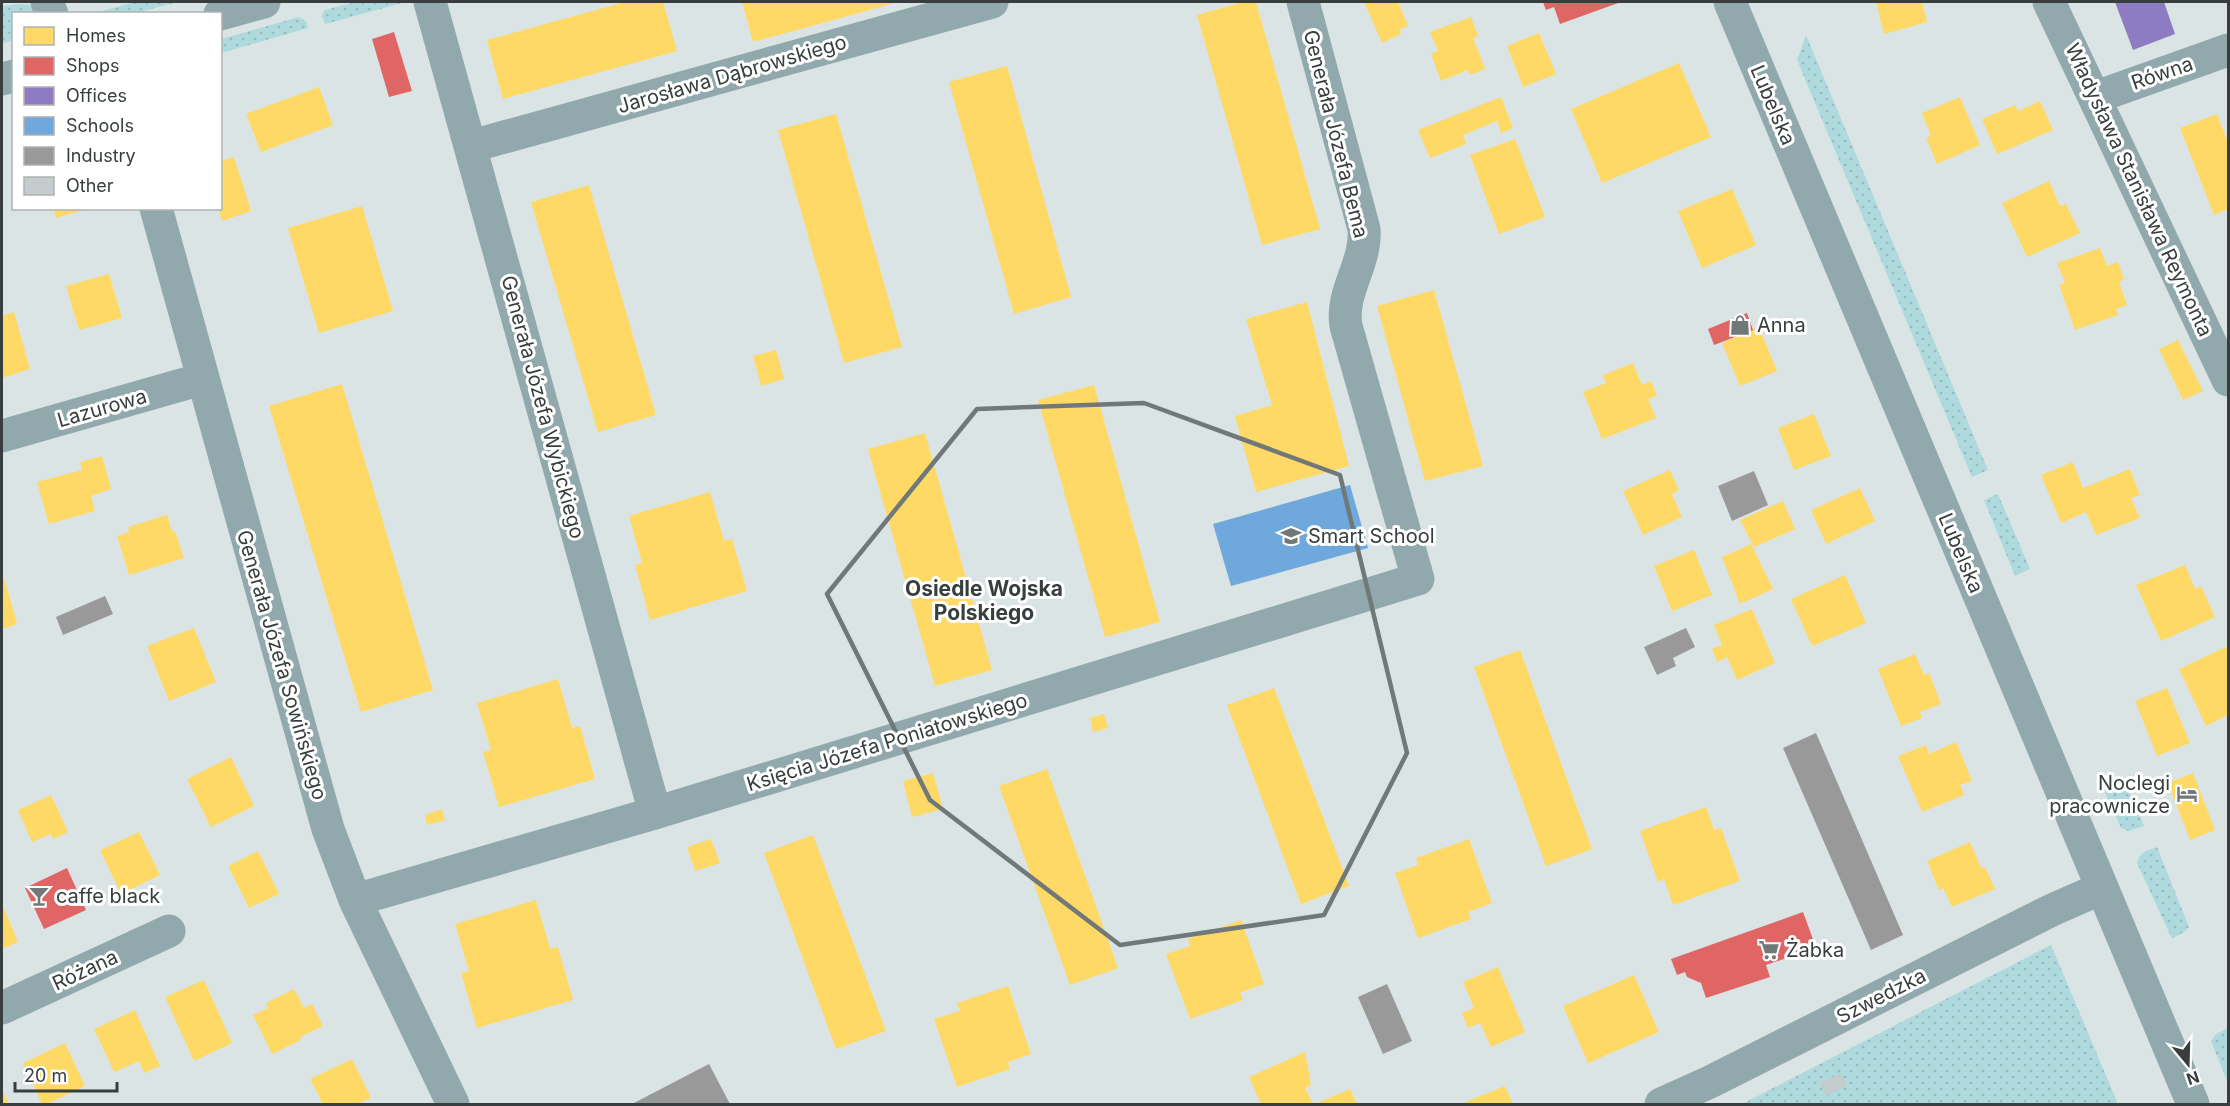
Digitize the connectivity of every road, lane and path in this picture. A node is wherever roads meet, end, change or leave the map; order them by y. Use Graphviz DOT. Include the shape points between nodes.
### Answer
graph roads {
  1 [pos="264,2"];
  2 [pos="430,2"];
  3 [pos="992,2"];
  4 [pos="1303,2"];
  5 [pos="1730,2"];
  6 [pos="2049,2"];
  7 [pos="222,13"];
  8 [pos="2229,50"];
  9 [pos="2096,97"];
  10 [pos="472,146"];
  11 [pos="157,210"];
  12 [pos="202,379"];
  13 [pos="2229,380"];
  14 [pos="2,436"];
  15 [pos="1418,579"];
  16 [pos="655,813"];
  17 [pos="2102,888"];
  18 [pos="355,900"];
  19 [pos="169,931"];
  20 [pos="2,1008"];
  21 [pos="1715,1093"];
  22 [pos="453,1104"];
  23 [pos="1660,1104"];
  24 [pos="2193,1104"];
  1 -- 7 [label="street"];
  2 -- 10 [label="street, Generała Józefa Wybickiego"];
  3 -- 10 [label="street, Jarosława Dąbrowskiego"];
  4 -- 15 [label="street, Generała Józefa Bema" via="1364,229 1364,247 1345,310 1346,326"];
  5 -- 17 [label="street, Lubelska"];
  6 -- 9 [label="street, Władysława Stanisława Reymonta"];
  8 -- 9 [label="street, Równa"];
  9 -- 13 [label="street, Władysława Stanisława Reymonta"];
  10 -- 16 [label="street, Generała Józefa Wybickiego"];
  11 -- 12 [label="street, Generała Józefa Sowińskiego"];
  12 -- 14 [label="street, Lazurowa"];
  12 -- 18 [label="street, Generała Józefa Sowińskiego" via="328,829"];
  15 -- 16 [label="street, Księcia Józefa Poniatowskiego"];
  16 -- 18 [label="street, Księcia Józefa Poniatowskiego"];
  17 -- 21 [label="street, Szwedzka" via="2052,910"];
  17 -- 24 [label="street, Lubelska"];
  18 -- 22 [label="street, Generała Józefa Sowińskiego"];
  19 -- 20 [label="street, Różana"];
  21 -- 23 [label="street, Szwedzka"];
}
